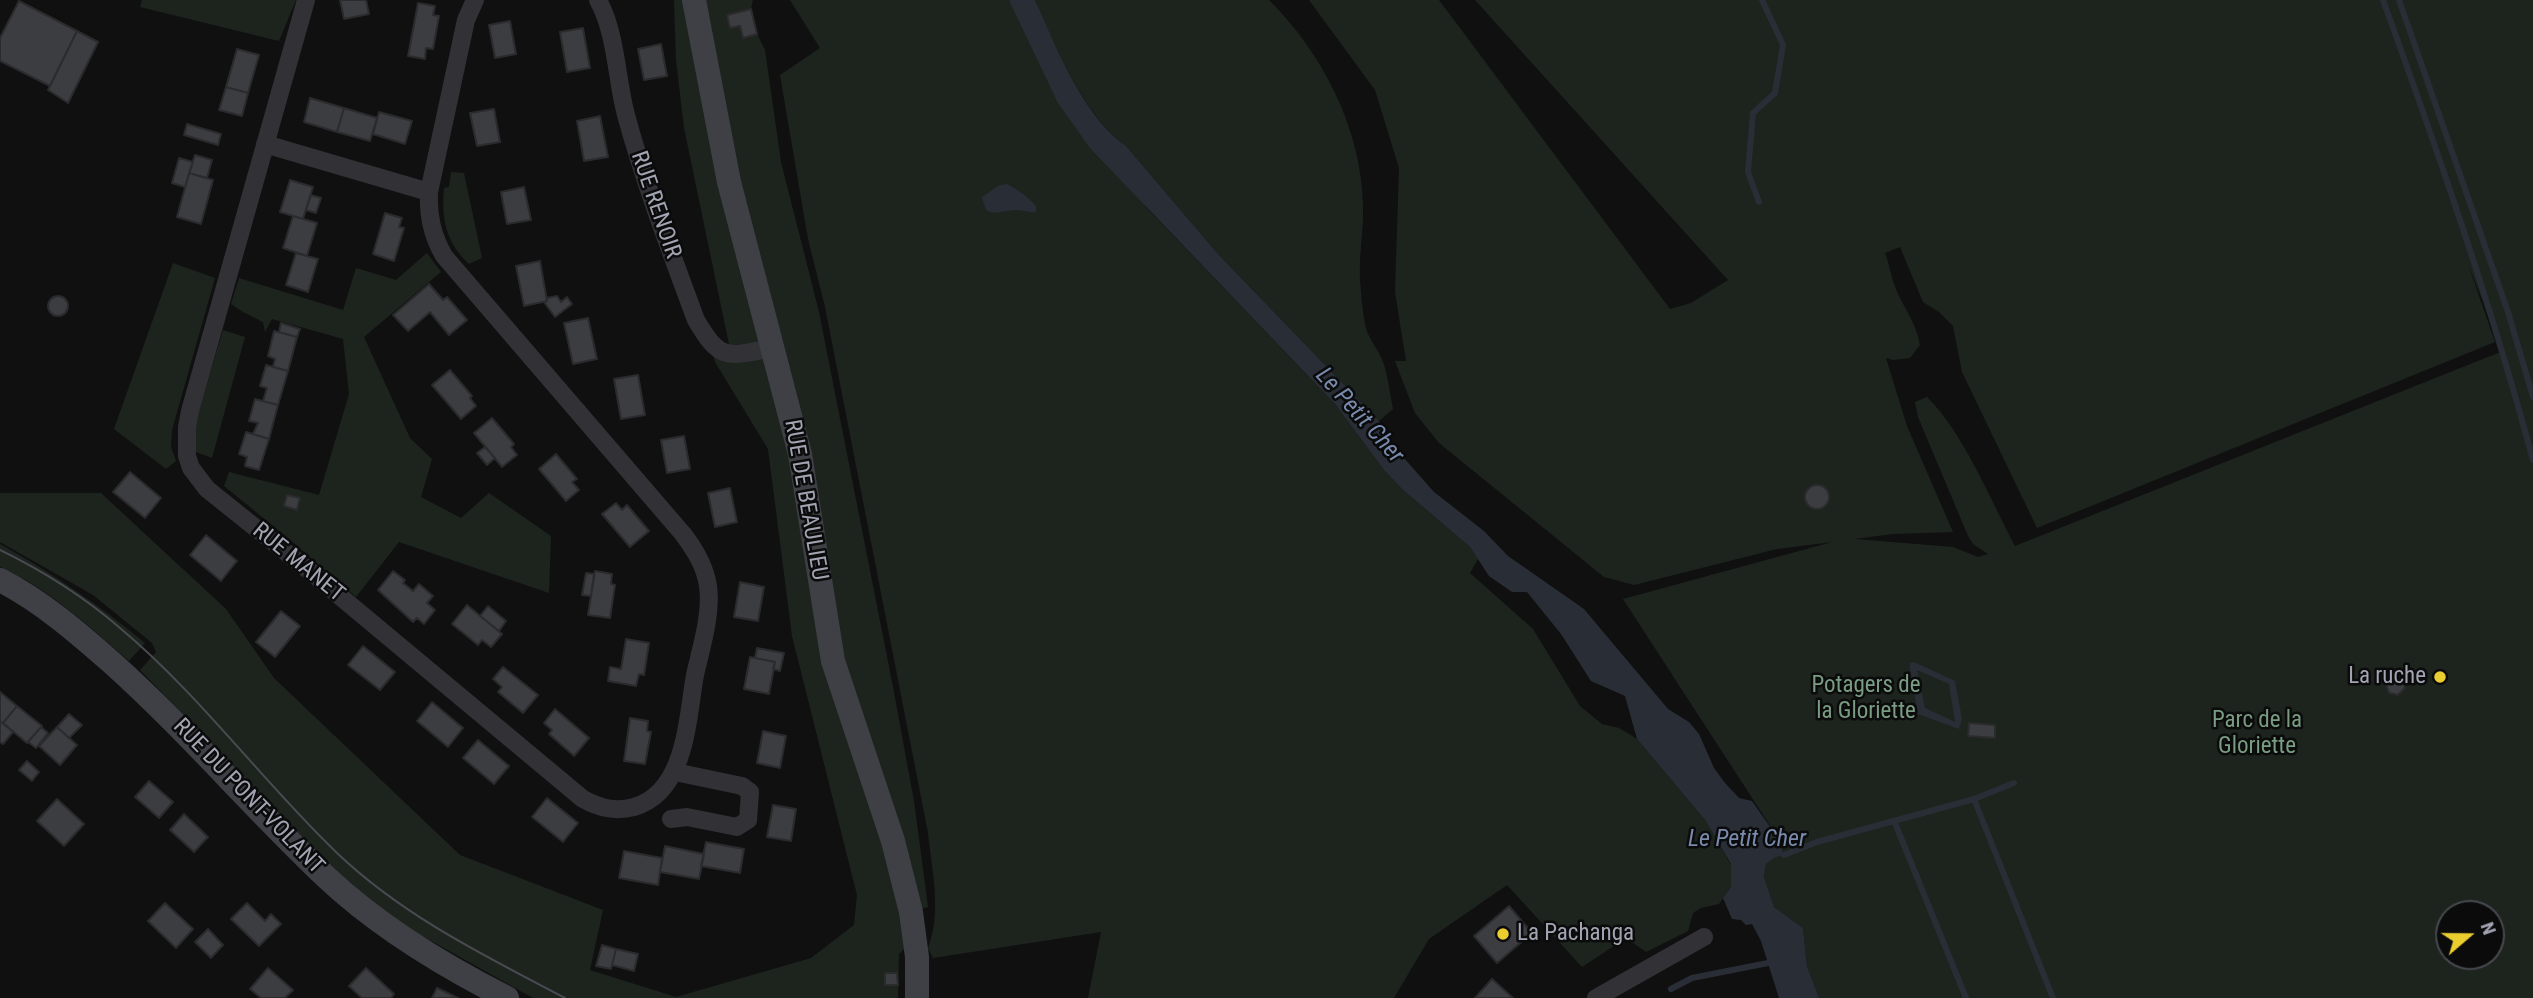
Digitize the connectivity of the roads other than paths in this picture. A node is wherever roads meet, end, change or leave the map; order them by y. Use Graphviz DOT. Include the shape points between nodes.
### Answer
graph roads {
  1 [pos="306,0"];
  2 [pos="475,0"];
  3 [pos="598,0"];
  4 [pos="694,0"];
  5 [pos="265,144"];
  6 [pos="429,192"];
  7 [pos="771,348"];
  8 [pos="0,580"];
  9 [pos="675,772"];
  10 [pos="671,819"];
  11 [pos="1704,937"];
  12 [pos="507,998"];
  13 [pos="917,998"];
  14 [pos="1596,998"];
  1 -- 5 [label="street, RUE MANET"];
  2 -- 6 [label="street" via="461,39"];
  3 -- 7 [label="street, RUE RENOIR" via="609,27 638,156 696,320 709,341 724,353"];
  4 -- 7 [label="street, RUE DE BEAULIEU" via="729,183"];
  5 -- 6 [label="street"];
  5 -- 9 [label="street, RUE MANET" via="190,411 186,440 191,468 212,492 583,799 616,810 640,805 660,793"];
  6 -- 9 [label="street, RUE MANET" via="432,230 444,256 683,534 700,560 709,601"];
  7 -- 13 [label="street, RUE DE BEAULIEU" via="800,454 833,661 902,873 916,947"];
  8 -- 12 [label="street, RUE DU PONT-VOLANT" via="83,636 370,915"];
  9 -- 10 [label="street" via="742,786 751,797 748,820 737,827 687,817"];
  11 -- 14 [label="street"];
}
